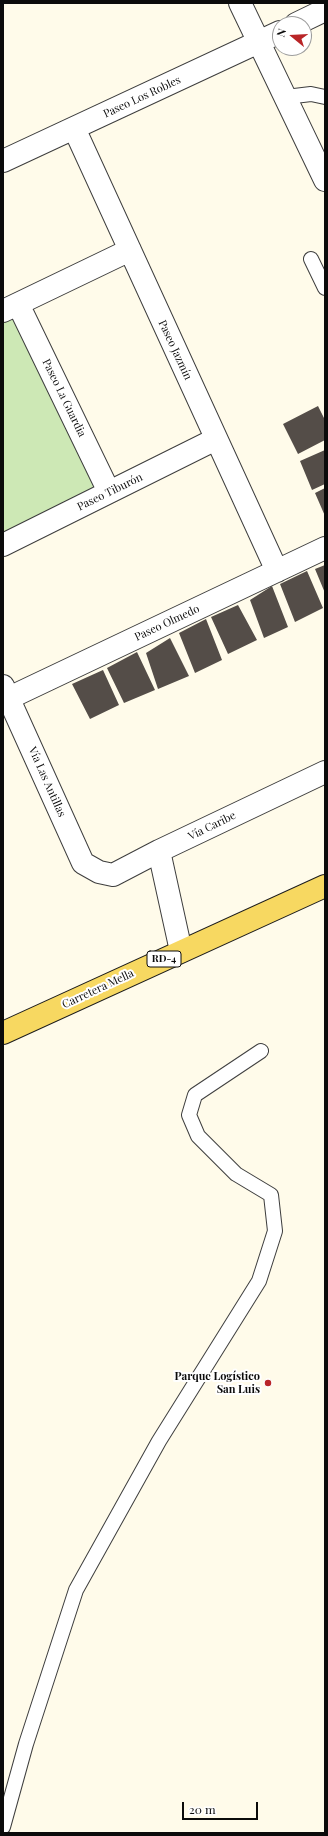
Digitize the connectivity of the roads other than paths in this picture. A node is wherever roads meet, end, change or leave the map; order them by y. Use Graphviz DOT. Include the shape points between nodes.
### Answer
graph roads {
  1 [pos="240,3"];
  2 [pos="325,10"];
  3 [pos="312,16"];
  4 [pos="272,36"];
  5 [pos="258,42"];
  6 [pos="325,96"];
  7 [pos="286,97"];
  8 [pos="74,128"];
  9 [pos="3,162"];
  10 [pos="325,180"];
  11 [pos="130,250"];
  12 [pos="311,259"];
  13 [pos="325,288"];
  14 [pos="10,308"];
  15 [pos="216,439"];
  16 [pos="109,492"];
  17 [pos="3,545"];
  18 [pos="325,548"];
  19 [pos="277,571"];
  20 [pos="6,692"];
  21 [pos="325,772"];
  22 [pos="159,851"];
  23 [pos="98,872"];
  24 [pos="325,886"];
  25 [pos="181,951"];
  26 [pos="3,1033"];
  27 [pos="260,1051"];
  28 [pos="3,1827"];
  1 -- 5 [label="street"];
  2 -- 3 [label="street"];
  4 -- 5 [label="street, Paseo Los Robles"];
  5 -- 7 [label="street"];
  5 -- 8 [label="street, Paseo Los Robles"];
  6 -- 7 [label="lane" via="311,94"];
  7 -- 10 [label="street"];
  8 -- 9 [label="street, Paseo Los Robles"];
  8 -- 11 [label="street, Paseo Jazmín"];
  11 -- 14 [label="street"];
  11 -- 15 [label="street, Paseo Jazmín"];
  12 -- 13 [label="lane"];
  14 -- 16 [label="street, Paseo La Guardia"];
  15 -- 16 [label="street, Paseo Tiburón"];
  15 -- 19 [label="street, Paseo Jazmín"];
  16 -- 17 [label="street, Paseo Tiburón"];
  18 -- 19 [label="street, Paseo Olmedo"];
  19 -- 20 [label="street, Paseo Olmedo"];
  20 -- 23 [label="street, Vía Las Antillas" via="83,863"];
  21 -- 22 [label="street, Vía Caribe"];
  22 -- 23 [label="street, Vía Caribe" via="113,875"];
  22 -- 25 [label="street"];
  24 -- 25 [label="main road, Carretera Mella / RD-4"];
  25 -- 26 [label="main road, Carretera Mella / RD-4"];
  27 -- 28 [label="lane" via="195,1095 189,1115 198,1136 236,1174 271,1195 275,1232 259,1281 159,1441 76,1590 26,1744"];
}
